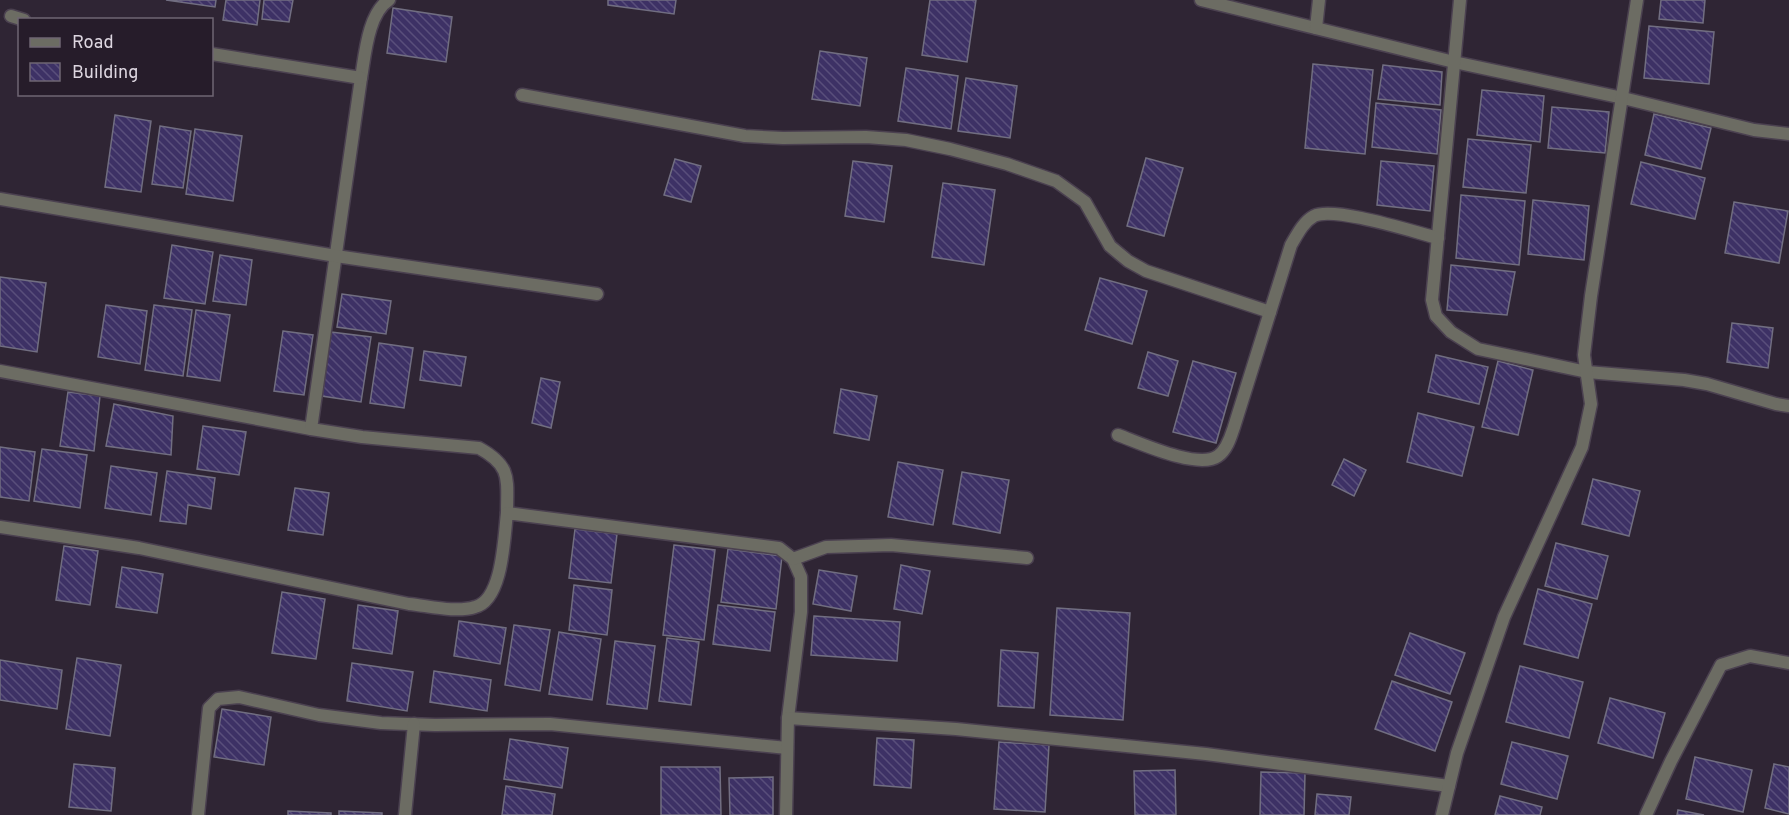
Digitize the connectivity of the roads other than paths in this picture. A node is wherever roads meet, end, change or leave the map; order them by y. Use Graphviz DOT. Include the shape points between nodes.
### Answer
graph roads {
  1 [pos="389,0"];
  2 [pos="1201,0"];
  3 [pos="1319,0"];
  4 [pos="1460,0"];
  5 [pos="1637,0"];
  6 [pos="11,16"];
  7 [pos="18,18"];
  8 [pos="1316,28"];
  9 [pos="213,54"];
  10 [pos="1454,62"];
  11 [pos="361,78"];
  12 [pos="522,95"];
  13 [pos="1623,98"];
  14 [pos="1789,134"];
  15 [pos="0,199"];
  16 [pos="1438,238"];
  17 [pos="336,256"];
  18 [pos="597,294"];
  19 [pos="1270,312"];
  20 [pos="0,372"];
  21 [pos="1587,372"];
  22 [pos="1789,406"];
  23 [pos="311,429"];
  24 [pos="1118,435"];
  25 [pos="507,513"];
  26 [pos="0,527"];
  27 [pos="1027,558"];
  28 [pos="793,560"];
  29 [pos="1789,663"];
  30 [pos="788,718"];
  31 [pos="414,724"];
  32 [pos="787,748"];
  33 [pos="1449,786"];
  34 [pos="198,815"];
  35 [pos="405,815"];
  36 [pos="786,815"];
  37 [pos="1442,815"];
  38 [pos="1646,815"];
  1 -- 11 [label="street" via="378,11 370,29"];
  2 -- 8 [label="street"];
  3 -- 8 [label="street"];
  4 -- 10 [label="street"];
  5 -- 13 [label="street"];
  6 -- 7 [label="street"];
  8 -- 10 [label="street"];
  9 -- 11 [label="street"];
  10 -- 13 [label="street"];
  10 -- 16 [label="street"];
  11 -- 17 [label="street"];
  12 -- 19 [label="street" via="745,136 906,140 1007,164 1056,180 1084,202 1110,246 1128,261 1146,271"];
  13 -- 14 [label="street" via="1754,130"];
  13 -- 21 [label="street" via="1591,296 1584,355"];
  15 -- 17 [label="street"];
  16 -- 19 [label="street" via="1344,214 1314,216 1291,245"];
  16 -- 21 [label="street" via="1432,300 1436,316 1450,332 1478,350"];
  17 -- 18 [label="street"];
  17 -- 23 [label="street"];
  19 -- 24 [label="street" via="1234,427 1218,456 1203,461 1185,459"];
  20 -- 23 [label="street"];
  21 -- 22 [label="street" via="1684,380"];
  21 -- 33 [label="street" via="1591,404 1582,447 1504,617"];
  23 -- 25 [label="street" via="479,448 492,455 507,474"];
  25 -- 26 [label="street" via="497,582 489,599 476,607 449,609 139,548"];
  25 -- 28 [label="street" via="779,548"];
  27 -- 28 [label="street" via="891,544 826,547"];
  28 -- 30 [label="street" via="801,577 801,594"];
  29 -- 38 [label="street" via="1749,656 1721,665"];
  30 -- 32 [label="street"];
  30 -- 33 [label="street" via="956,729 1206,754"];
  31 -- 32 [label="street" via="550,724"];
  31 -- 34 [label="street" via="319,715 239,697 218,699 209,708"];
  31 -- 35 [label="street"];
  32 -- 36 [label="street"];
  33 -- 37 [label="street"];
}
